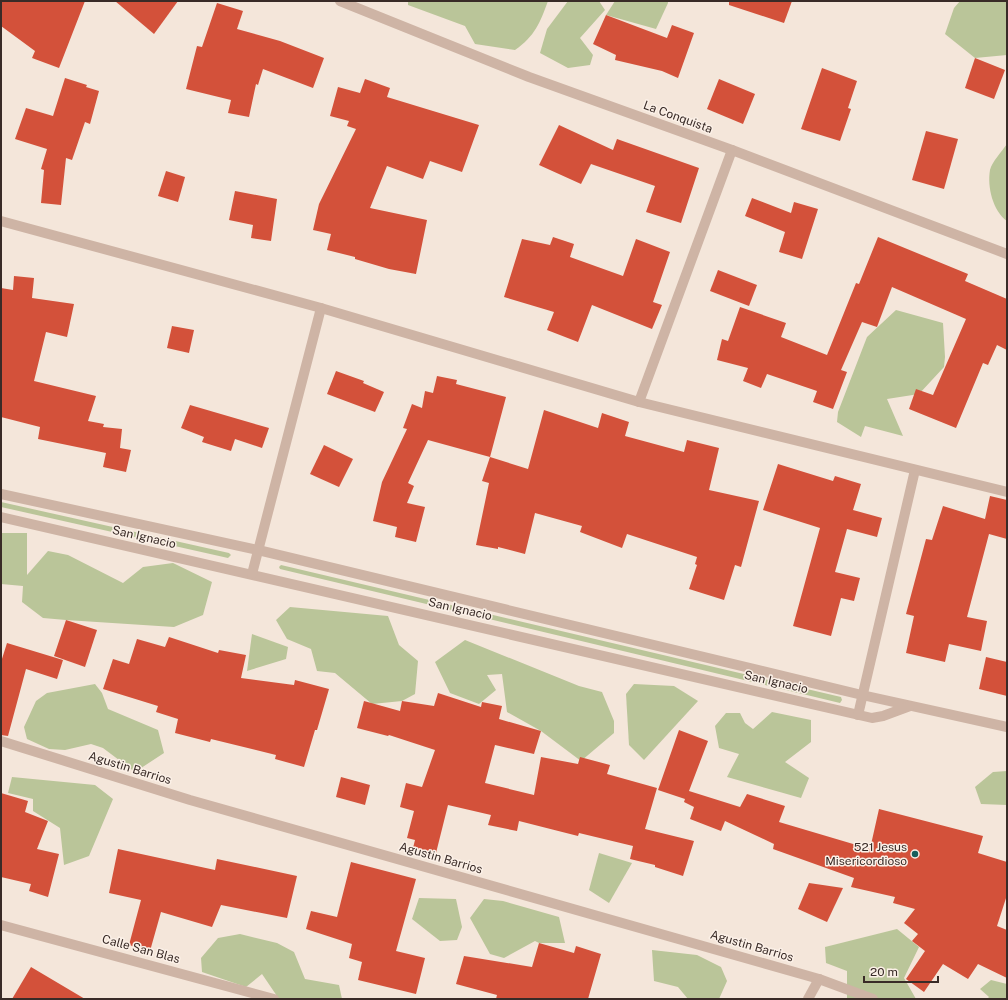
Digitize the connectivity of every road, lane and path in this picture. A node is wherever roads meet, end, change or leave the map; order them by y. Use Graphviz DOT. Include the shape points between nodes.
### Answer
graph roads {
  1 [pos="340,1"];
  2 [pos="732,150"];
  3 [pos="1,221"];
  4 [pos="1007,254"];
  5 [pos="322,308"];
  6 [pos="638,402"];
  7 [pos="915,470"];
  8 [pos="1007,492"];
  9 [pos="1,494"];
  10 [pos="1,517"];
  11 [pos="258,550"];
  12 [pos="252,574"];
  13 [pos="862,695"];
  14 [pos="912,706"];
  15 [pos="858,715"];
  16 [pos="1007,727"];
  17 [pos="1,741"];
  18 [pos="1,924"];
  19 [pos="819,978"];
  20 [pos="274,999"];
  21 [pos="808,999"];
  22 [pos="873,999"];
  1 -- 2 [label="street, La Conquista" via="529,76"];
  2 -- 4 [label="street, La Conquista"];
  2 -- 6 [label="street"];
  3 -- 5 [label="street"];
  5 -- 6 [label="street"];
  5 -- 11 [label="street"];
  6 -- 7 [label="street"];
  7 -- 8 [label="street"];
  7 -- 13 [label="street"];
  9 -- 11 [label="street, San Ignacio"];
  10 -- 12 [label="street, San Ignacio"];
  11 -- 12 [label="street"];
  11 -- 13 [label="street, San Ignacio"];
  12 -- 15 [label="street, San Ignacio"];
  13 -- 14 [label="street, San Ignacio"];
  13 -- 15 [label="street"];
  14 -- 15 [label="street, San Ignacio" via="872,718"];
  14 -- 16 [label="street, San Ignacio"];
  17 -- 19 [label="street, Agustin Barrios" via="190,800"];
  18 -- 20 [label="street, Calle San Blas"];
  19 -- 21 [label="street"];
  19 -- 22 [label="street, Agustin Barrios"];
}
